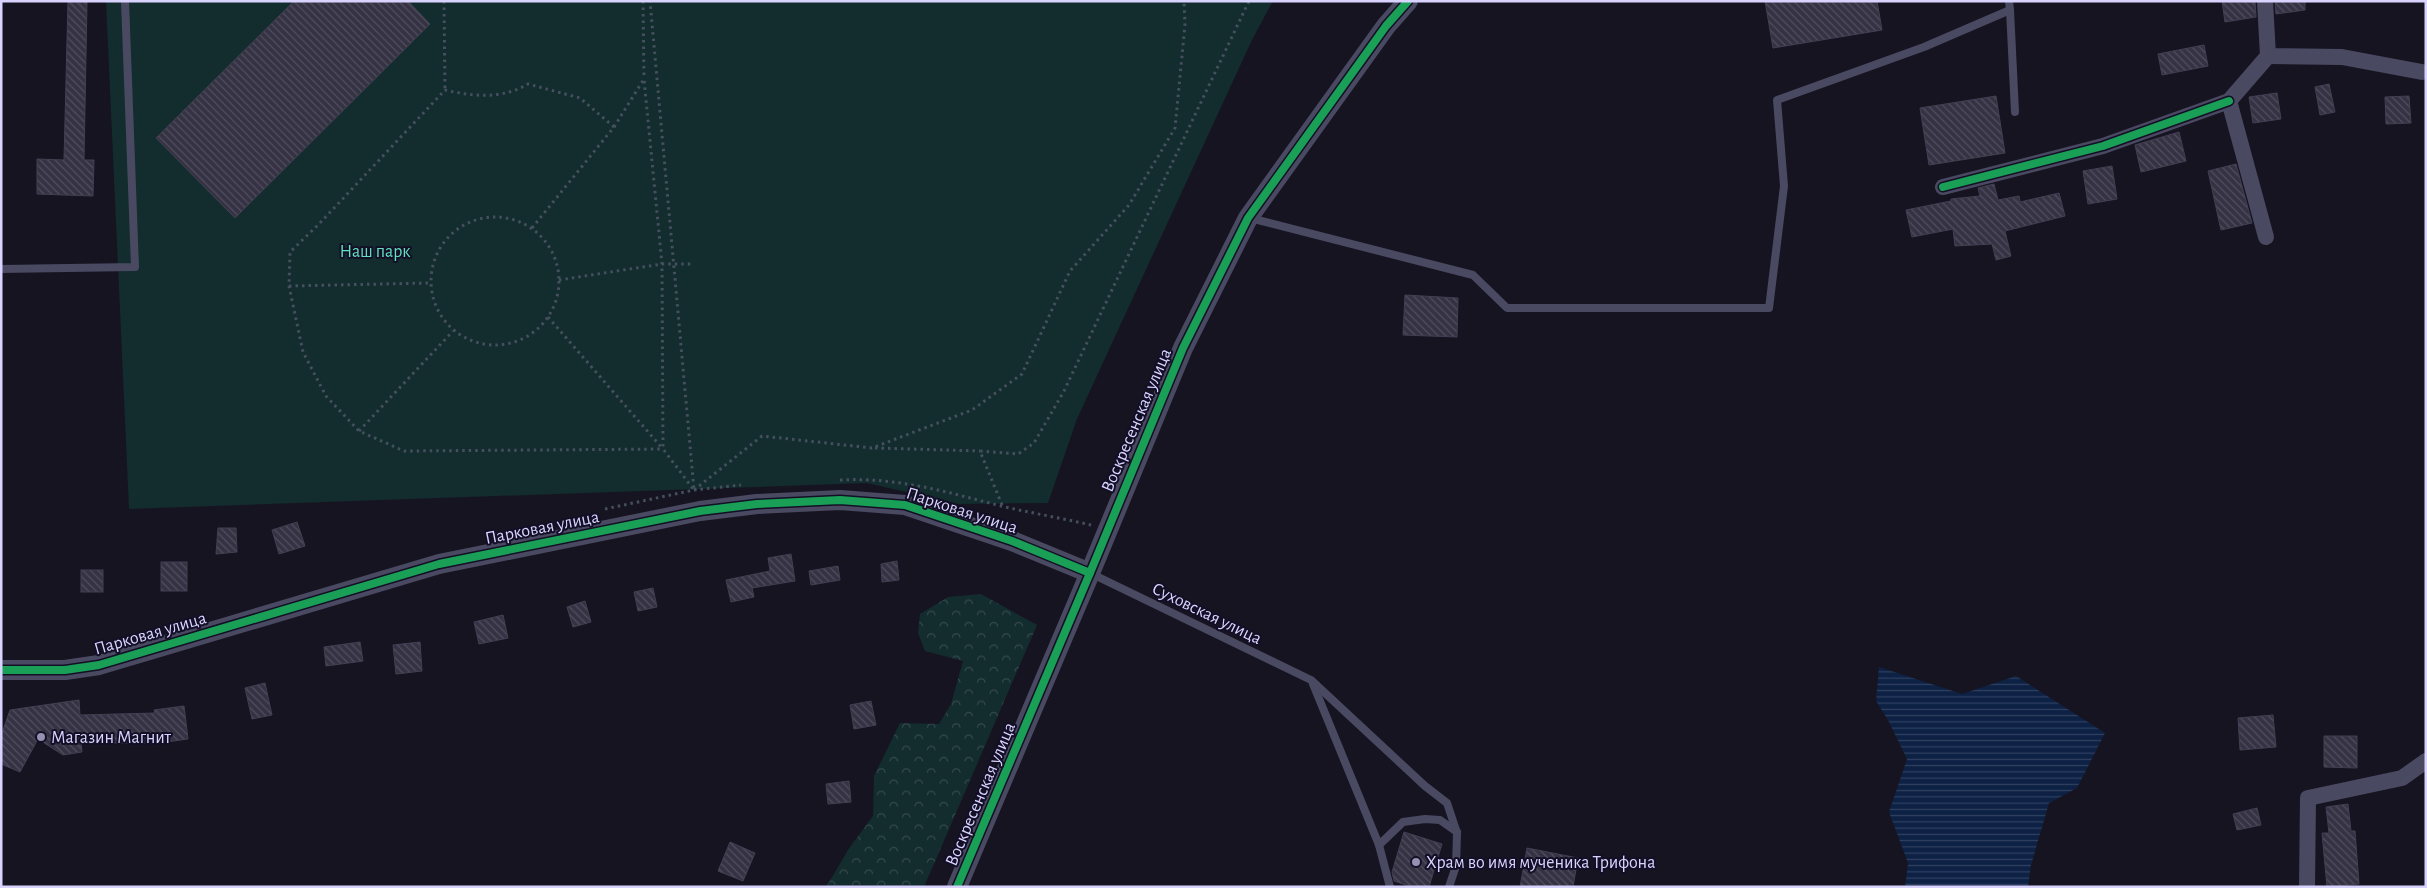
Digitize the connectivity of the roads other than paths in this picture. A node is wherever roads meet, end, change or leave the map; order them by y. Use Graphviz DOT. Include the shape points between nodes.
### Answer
graph roads {
  1 [pos="125,1"];
  2 [pos="1408,1"];
  3 [pos="2009,1"];
  4 [pos="2266,1"];
  5 [pos="2010,10"];
  6 [pos="2268,56"];
  7 [pos="2422,72"];
  8 [pos="2229,101"];
  9 [pos="2015,112"];
  10 [pos="1943,187"];
  11 [pos="1248,218"];
  12 [pos="2266,237"];
  13 [pos="1,269"];
  14 [pos="1090,573"];
  15 [pos="1,670"];
  16 [pos="1311,680"];
  17 [pos="2426,761"];
  18 [pos="1457,833"];
  19 [pos="1380,845"];
  20 [pos="957,887"];
  21 [pos="1390,887"];
  22 [pos="1449,887"];
  23 [pos="2307,887"];
  1 -- 13 [label="lane" via="135,267"];
  2 -- 11 [label="street, Воскресенская улица" via="1386,26"];
  3 -- 5 [label="lane"];
  4 -- 6 [label="street"];
  5 -- 9 [label="lane"];
  5 -- 11 [label="lane" via="1924,47 1777,100 1784,186 1769,308 1507,308 1473,275"];
  6 -- 7 [label="street" via="2342,57"];
  6 -- 8 [label="street"];
  8 -- 10 [label="street" via="2103,146"];
  8 -- 12 [label="street"];
  11 -- 14 [label="street, Воскресенская улица" via="1183,348"];
  14 -- 15 [label="street, Парковая улица" via="1012,541 905,505 840,500 757,504 700,511 439,564 100,665 65,670"];
  14 -- 16 [label="lane, Суховская улица"];
  14 -- 20 [label="street, Воскресенская улица"];
  16 -- 18 [label="lane, Суховская улица" via="1447,803"];
  16 -- 19 [label="lane"];
  17 -- 23 [label="street" via="2402,778 2308,798"];
  18 -- 19 [label="lane" via="1440,820 1403,822"];
  18 -- 22 [label="lane" via="1456,866"];
  19 -- 21 [label="lane"];
}
